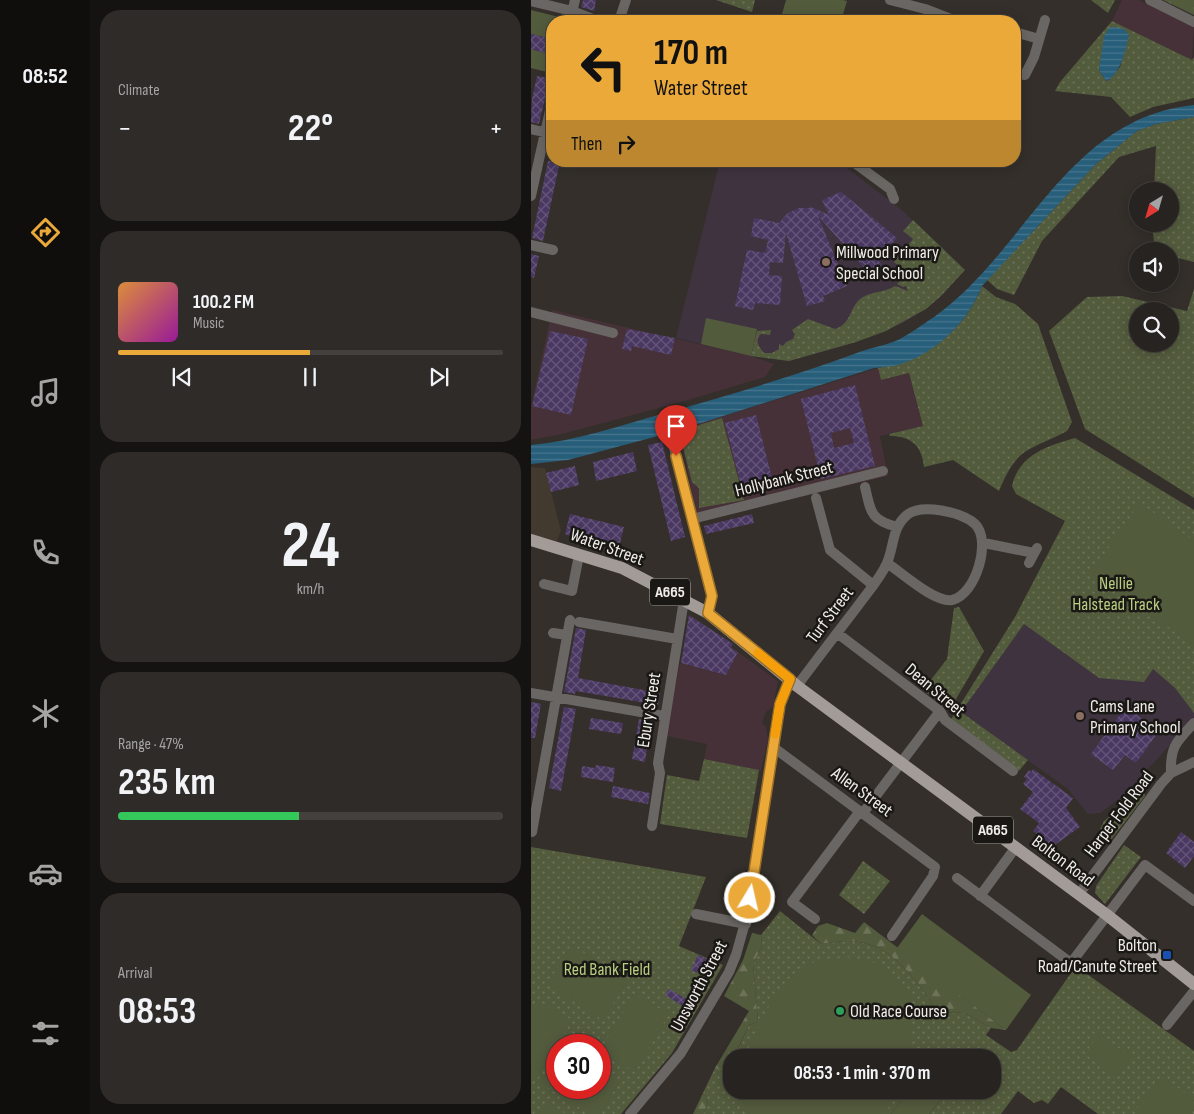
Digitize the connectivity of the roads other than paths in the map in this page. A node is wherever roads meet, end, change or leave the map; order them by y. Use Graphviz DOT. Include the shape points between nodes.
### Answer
graph roads {
  1 [pos="575,0"];
  2 [pos="626,0"];
  3 [pos="890,0"];
  4 [pos="1150,0"];
  5 [pos="531,1"];
  6 [pos="568,15"];
  7 [pos="571,15"];
  8 [pos="621,15"];
  9 [pos="940,15"];
  10 [pos="1045,20"];
  11 [pos="1194,22"];
  12 [pos="1021,34"];
  13 [pos="1039,39"];
  14 [pos="1021,75"];
  15 [pos="531,129"];
  16 [pos="546,132"];
  17 [pos="546,144"];
  18 [pos="860,167"];
  19 [pos="531,196"];
  20 [pos="895,199"];
  21 [pos="531,245"];
  22 [pos="553,250"];
  23 [pos="531,312"];
  24 [pos="613,333"];
  25 [pos="672,440"];
  26 [pos="883,471"];
  27 [pos="865,486"];
  28 [pos="816,498"];
  29 [pos="692,519"];
  30 [pos="897,527"];
  31 [pos="531,540"];
  32 [pos="984,543"];
  33 [pos="579,555"];
  34 [pos="887,563"];
  35 [pos="1029,563"];
  36 [pos="544,584"];
  37 [pos="873,585"];
  38 [pos="684,600"];
  39 [pos="708,613"];
  40 [pos="553,633"];
  41 [pos="837,633"];
  42 [pos="567,635"];
  43 [pos="677,639"];
  44 [pos="794,682"];
  45 [pos="531,694"];
  46 [pos="555,698"];
  47 [pos="940,711"];
  48 [pos="664,716"];
  49 [pos="1194,724"];
  50 [pos="773,747"];
  51 [pos="901,762"];
  52 [pos="1194,762"];
  53 [pos="1013,771"];
  54 [pos="1171,773"];
  55 [pos="861,812"];
  56 [pos="532,825"];
  57 [pos="652,826"];
  58 [pos="1016,847"];
  59 [pos="957,878"];
  60 [pos="1079,894"];
  61 [pos="980,896"];
  62 [pos="1194,901"];
  63 [pos="696,914"];
  64 [pos="1107,915"];
  65 [pos="815,919"];
  66 [pos="745,924"];
  67 [pos="897,933"];
  68 [pos="1194,984"];
  69 [pos="1194,991"];
  70 [pos="1167,1025"];
  71 [pos="630,1114"];
  1 -- 7 [label="street"];
  2 -- 8 [label="street"];
  3 -- 9 [label="street"];
  4 -- 11 [label="street"];
  5 -- 6 [label="street"];
  10 -- 13 [label="street"];
  12 -- 13 [label="street"];
  13 -- 14 [label="street" via="1025,75"];
  15 -- 16 [label="street"];
  17 -- 19 [label="street"];
  18 -- 20 [label="street" via="890,189"];
  21 -- 22 [label="street"];
  23 -- 24 [label="street"];
  25 -- 29 [label="street"];
  26 -- 29 [label="street, Hollybank Street"];
  27 -- 30 [label="street" via="872,515 881,523"];
  28 -- 37 [label="street" via="830,550"];
  29 -- 39 [label="street" via="712,596"];
  30 -- 32 [label="street" via="907,515 928,508 966,518 981,532"];
  30 -- 34 [label="street"];
  31 -- 33 [label="main road, Water Street / A665"];
  32 -- 34 [label="street" via="972,585 965,594 952,600 937,598"];
  32 -- 35 [label="street" via="1036,550"];
  33 -- 36 [label="street" via="572,591"];
  33 -- 38 [label="main road, Water Street / A665" via="622,568"];
  34 -- 37 [label="street, Turf Street"];
  37 -- 41 [label="street, Turf Street"];
  38 -- 39 [label="main road, Water Street / A665"];
  38 -- 43 [label="street, Ebury Street"];
  39 -- 44 [label="main road, Water Street / A665"];
  40 -- 42 [label="street"];
  41 -- 44 [label="street, Turf Street"];
  41 -- 47 [label="street, Dean Street"];
  42 -- 43 [label="street" via="575,621"];
  42 -- 46 [label="street"];
  43 -- 48 [label="street, Ebury Street"];
  44 -- 50 [label="street, Unsworth Street" via="780,704"];
  44 -- 51 [label="main road, Bolton Road / A665"];
  45 -- 46 [label="street"];
  46 -- 48 [label="street"];
  46 -- 56 [label="street"];
  47 -- 51 [label="street"];
  47 -- 53 [label="street, Dean Street" via="945,720"];
  48 -- 57 [label="street, Ebury Street"];
  49 -- 54 [label="street" via="1174,746"];
  50 -- 55 [label="street, Allen Street"];
  50 -- 66 [label="street, Unsworth Street"];
  51 -- 55 [label="street"];
  51 -- 58 [label="main road, Bolton Road / A665"];
  52 -- 54 [label="street, Harper Fold Road"];
  54 -- 60 [label="street, Harper Fold Road"];
  55 -- 65 [label="street" via="792,902"];
  55 -- 67 [label="street, Allen Street" via="935,867 933,876"];
  58 -- 60 [label="main road, Bolton Road / A665"];
  58 -- 61 [label="street"];
  59 -- 61 [label="street"];
  60 -- 64 [label="main road, Bolton Road / A665"];
  61 -- 64 [label="street" via="1071,963"];
  62 -- 64 [label="street" via="1145,865"];
  63 -- 66 [label="street"];
  64 -- 68 [label="main road, Bolton Road / A665"];
  66 -- 71 [label="street, Unsworth Street" via="729,972 681,1053"];
  69 -- 70 [label="street"];
}
